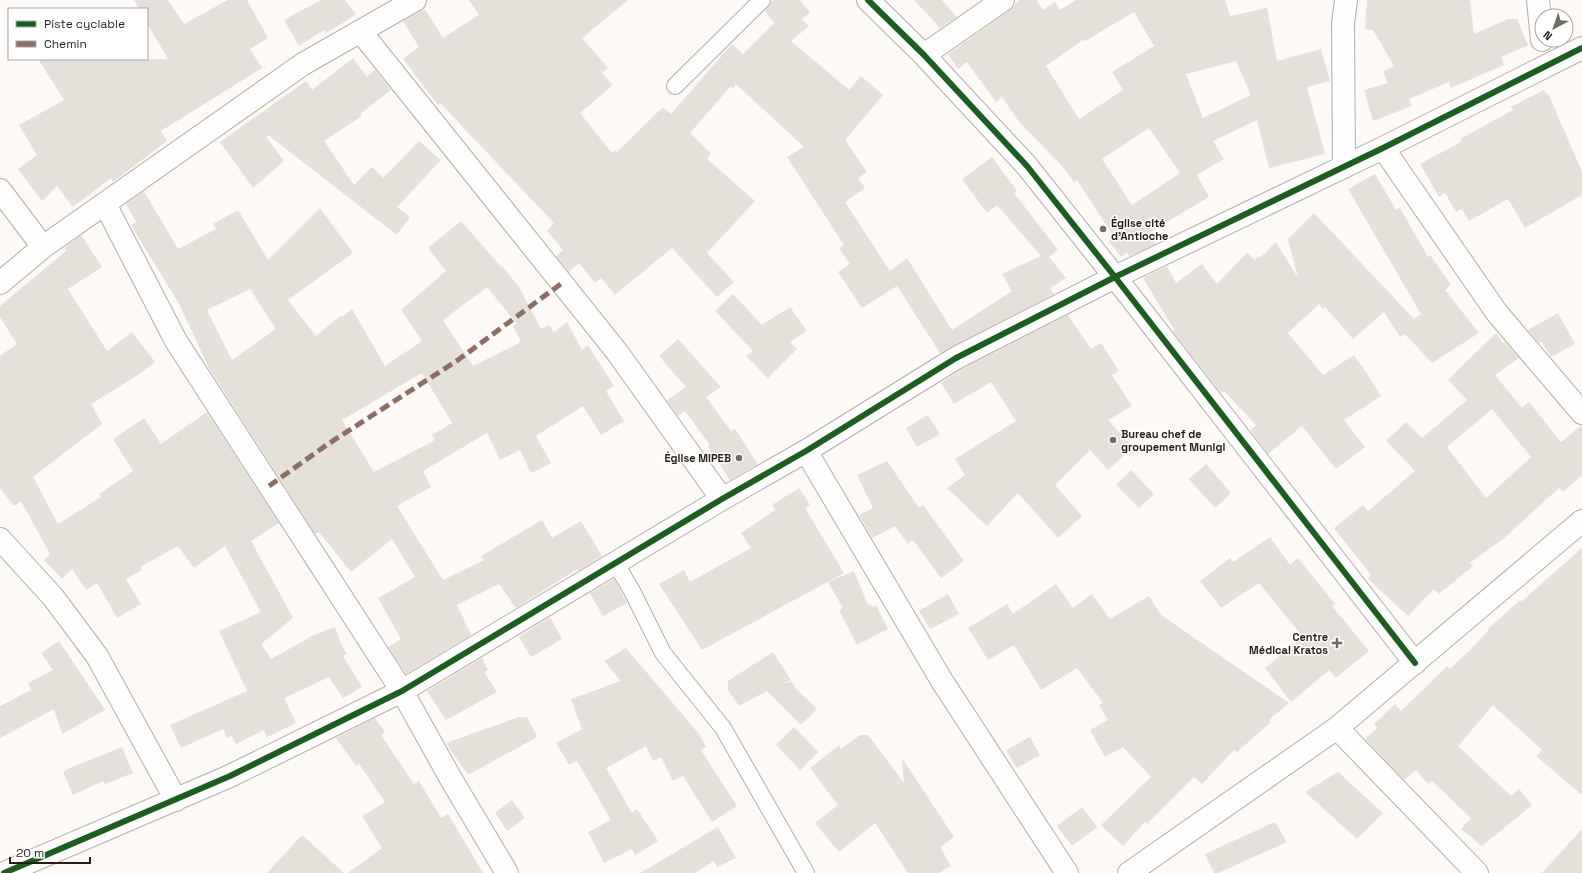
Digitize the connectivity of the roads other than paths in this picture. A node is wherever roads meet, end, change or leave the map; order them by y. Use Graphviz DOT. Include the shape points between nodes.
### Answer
graph roads {
  1 [pos="415,0"];
  2 [pos="762,0"];
  3 [pos="868,0"];
  4 [pos="1003,0"];
  5 [pos="1346,0"];
  6 [pos="392,6"];
  7 [pos="361,32"];
  8 [pos="1543,48"];
  9 [pos="1582,48"];
  10 [pos="924,55"];
  11 [pos="1545,68"];
  12 [pos="675,86"];
  13 [pos="1384,148"];
  14 [pos="1344,167"];
  15 [pos="0,190"];
  16 [pos="104,204"];
  17 [pos="43,247"];
  18 [pos="1115,277"];
  19 [pos="0,283"];
  20 [pos="1582,413"];
  21 [pos="806,452"];
  22 [pos="722,499"];
  23 [pos="1582,521"];
  24 [pos="0,540"];
  25 [pos="616,564"];
  26 [pos="1415,663"];
  27 [pos="402,691"];
  28 [pos="1337,728"];
  29 [pos="176,800"];
  30 [pos="4,873"];
  31 [pos="507,873"];
  32 [pos="806,873"];
  33 [pos="1067,873"];
  34 [pos="1129,873"];
  35 [pos="1477,873"];
  1 -- 6 [label="street"];
  2 -- 12 [label="lane"];
  3 -- 10 [label="street"];
  4 -- 10 [label="street"];
  5 -- 14 [label="street" via="1343,24"];
  6 -- 7 [label="street"];
  7 -- 16 [label="street" via="303,64"];
  7 -- 22 [label="street" via="617,352"];
  8 -- 11 [label="street"];
  9 -- 11 [label="street"];
  10 -- 18 [label="street" via="1027,166"];
  11 -- 13 [label="street"];
  13 -- 14 [label="street"];
  13 -- 20 [label="street" via="1497,313"];
  14 -- 18 [label="street"];
  15 -- 17 [label="street"];
  16 -- 17 [label="street"];
  16 -- 27 [label="street" via="176,341"];
  17 -- 19 [label="street"];
  18 -- 21 [label="street" via="956,358"];
  18 -- 26 [label="street"];
  21 -- 22 [label="street"];
  21 -- 33 [label="street" via="942,681"];
  22 -- 25 [label="street"];
  23 -- 26 [label="street"];
  24 -- 29 [label="street" via="53,597 97,656"];
  25 -- 27 [label="street"];
  25 -- 32 [label="lane" via="663,653 723,728"];
  26 -- 28 [label="street"];
  27 -- 29 [label="street"];
  27 -- 31 [label="street"];
  28 -- 34 [label="street"];
  28 -- 35 [label="street"];
  29 -- 30 [label="street"];
}
